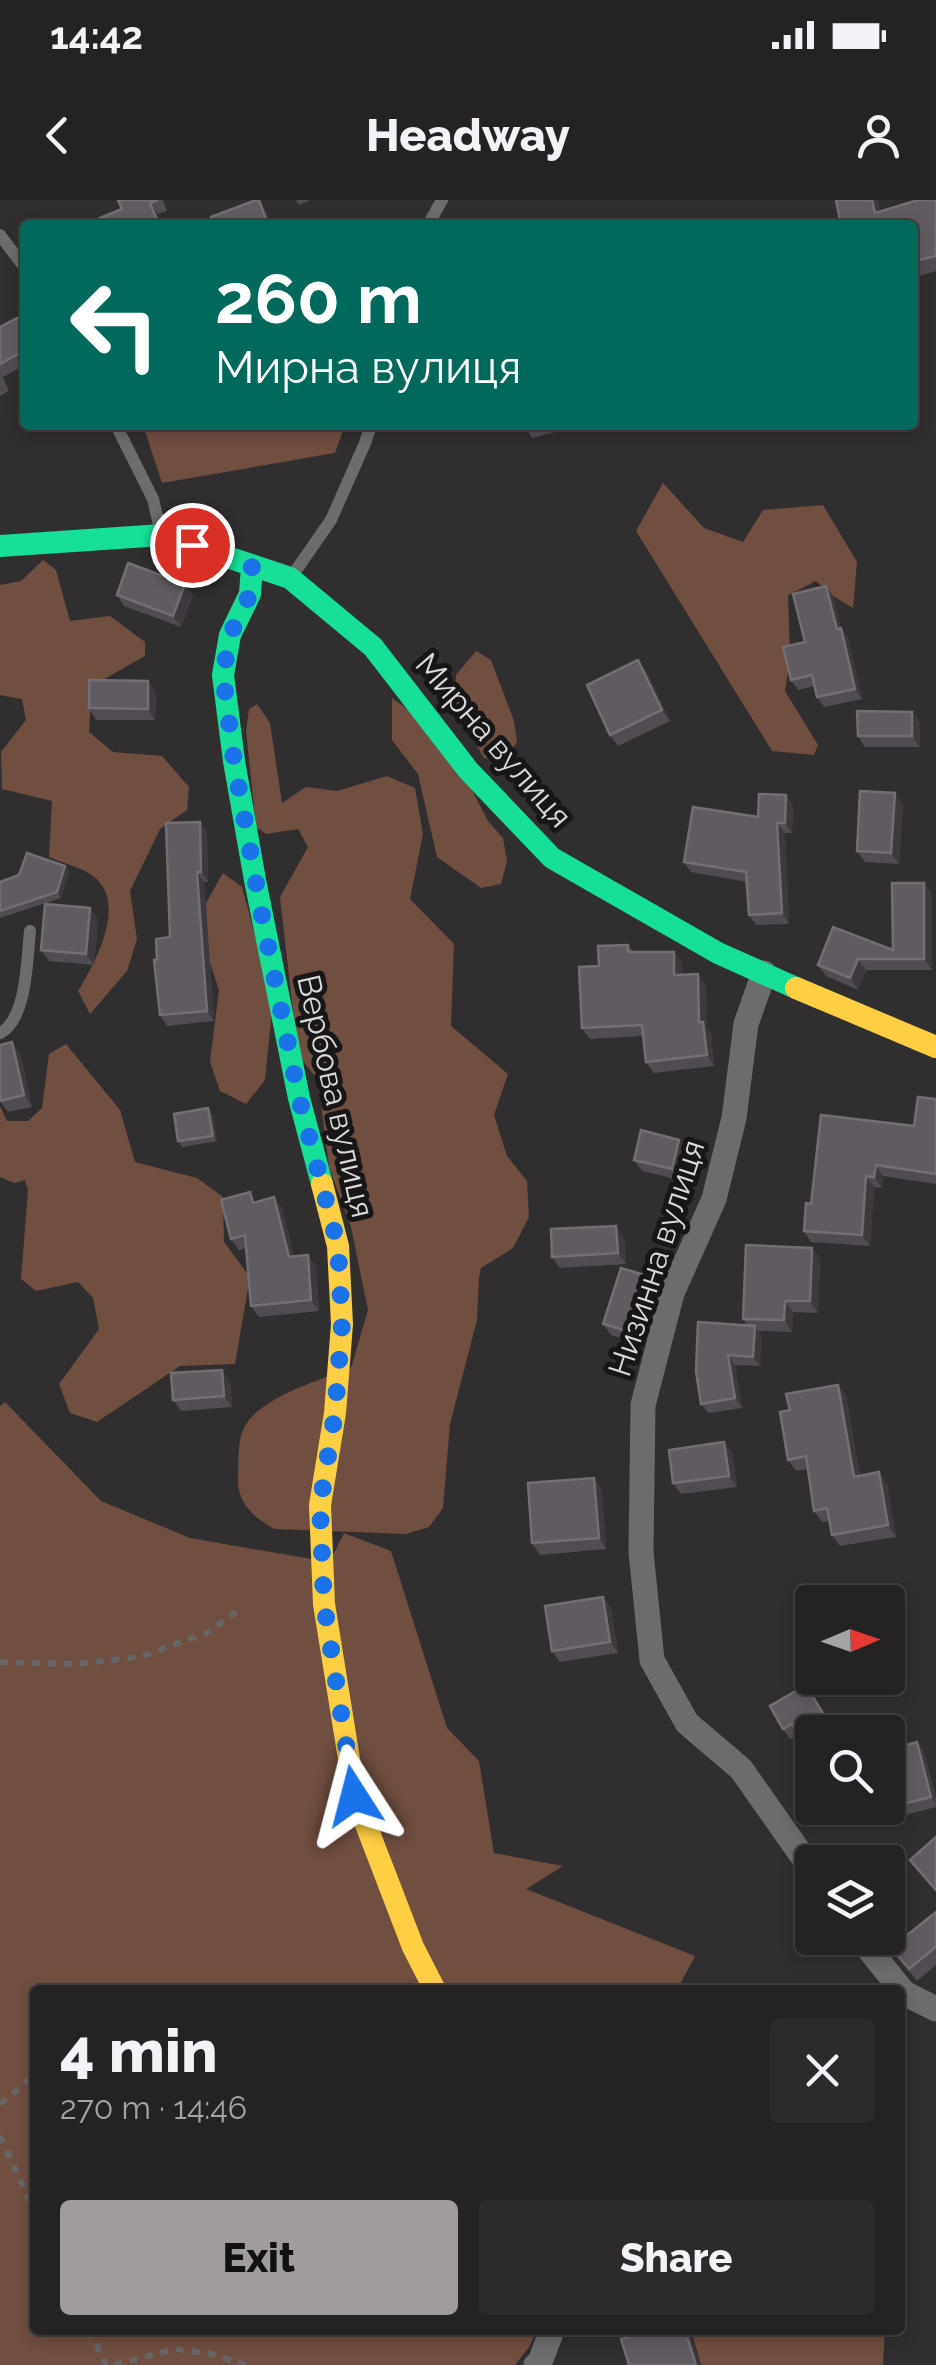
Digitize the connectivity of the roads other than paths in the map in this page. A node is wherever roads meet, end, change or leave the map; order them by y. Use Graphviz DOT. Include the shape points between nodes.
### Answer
graph roads {
  1 [pos="0,234"];
  2 [pos="20,261"];
  3 [pos="118,430"];
  4 [pos="369,430"];
  5 [pos="162,535"];
  6 [pos="0,546"];
  7 [pos="252,566"];
  8 [pos="290,578"];
  9 [pos="30,931"];
  10 [pos="764,973"];
  11 [pos="0,1033"];
  12 [pos="936,1047"];
  13 [pos="795,1846"];
  14 [pos="874,1955"];
  15 [pos="433,1985"];
  16 [pos="898,1985"];
  17 [pos="905,1994"];
  18 [pos="936,2009"];
  19 [pos="550,2335"];
  20 [pos="536,2365"];
  1 -- 2 [label="lane"];
  3 -- 5 [label="lane" via="153,499"];
  4 -- 8 [label="lane" via="330,520"];
  5 -- 6 [label="street, Мирна вулиця"];
  5 -- 7 [label="street, Мирна вулиця"];
  7 -- 8 [label="street, Мирна вулиця"];
  7 -- 15 [label="street, Вербова вулиця" via="250,594 230,635 223,675 280,1007 338,1246 342,1324 320,1505 324,1604 354,1796"];
  8 -- 10 [label="street, Мирна вулиця" via="374,648 468,770 552,858"];
  9 -- 11 [label="lane" via="19,1011"];
  10 -- 12 [label="street, Мирна вулиця"];
  10 -- 13 [label="street, Низинна вулиця" via="746,1024 734,1118 714,1199 672,1294 642,1405 640,1552 652,1660 686,1723 740,1769"];
  14 -- 16 [label="street"];
  17 -- 18 [label="street"];
  19 -- 20 [label="street"];
}
